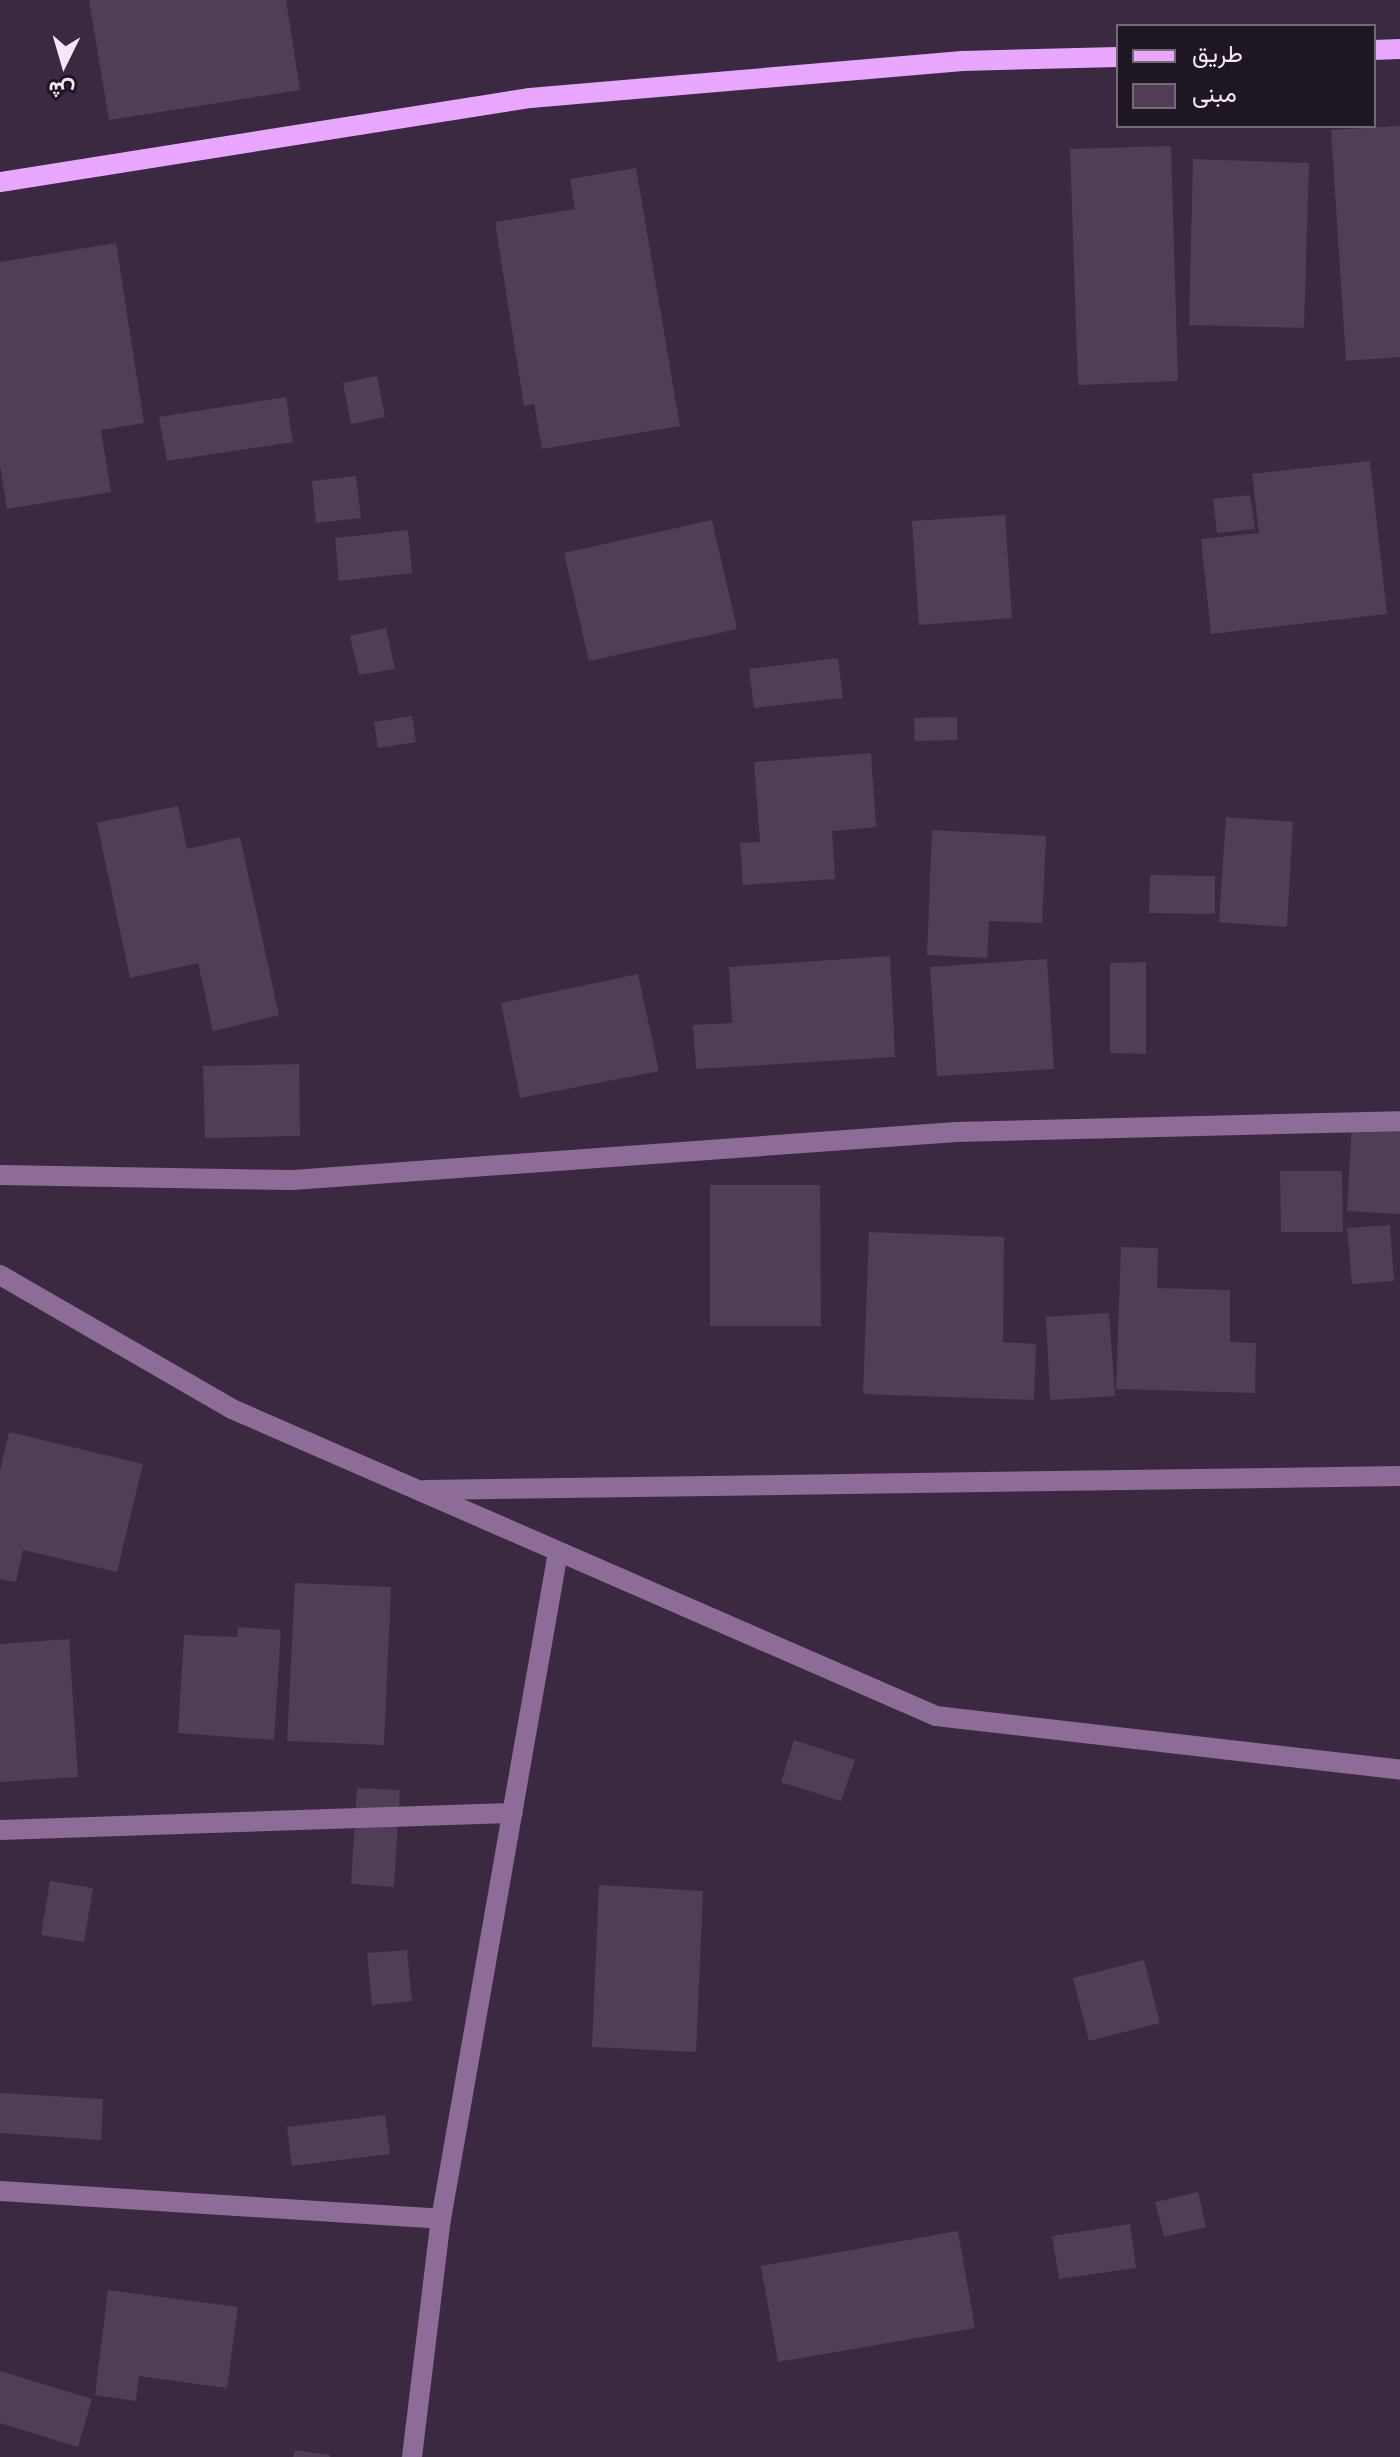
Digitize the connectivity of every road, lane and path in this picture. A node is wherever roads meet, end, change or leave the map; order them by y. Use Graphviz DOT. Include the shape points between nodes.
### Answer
graph roads {
  1 [pos="1400,49"];
  2 [pos="1376,50"];
  3 [pos="1116,57"];
  4 [pos="0,182"];
  5 [pos="1400,1121"];
  6 [pos="0,1175"];
  7 [pos="0,1275"];
  8 [pos="1400,1476"];
  9 [pos="417,1490"];
  10 [pos="558,1552"];
  11 [pos="1400,1770"];
  12 [pos="513,1813"];
  13 [pos="0,1830"];
  14 [pos="0,2191"];
  15 [pos="441,2219"];
  16 [pos="412,2457"];
  1 -- 2 [label="main road"];
  3 -- 4 [label="main road" via="962,61 530,98"];
  5 -- 6 [label="street" via="956,1132 293,1180"];
  7 -- 9 [label="street" via="232,1409"];
  8 -- 9 [label="street"];
  9 -- 10 [label="street"];
  10 -- 11 [label="street" via="936,1716"];
  10 -- 12 [label="street"];
  12 -- 13 [label="street"];
  12 -- 15 [label="street"];
  14 -- 15 [label="street"];
  15 -- 16 [label="street"];
}
